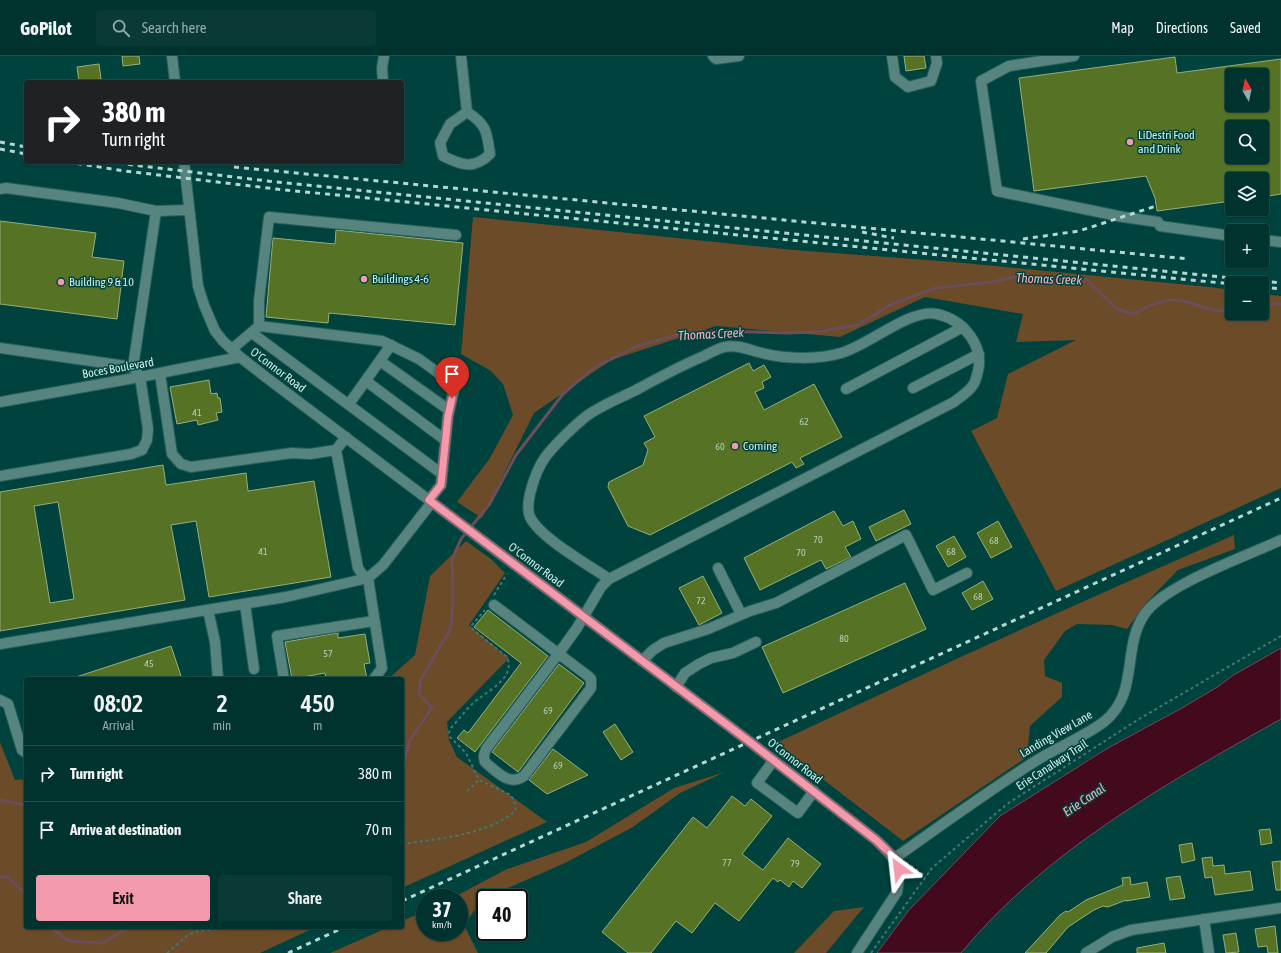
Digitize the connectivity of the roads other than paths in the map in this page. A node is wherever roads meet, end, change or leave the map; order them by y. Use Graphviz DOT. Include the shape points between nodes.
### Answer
graph roads {
  1 [pos="172,56"];
  2 [pos="384,56"];
  3 [pos="461,56"];
  4 [pos="713,56"];
  5 [pos="739,56"];
  6 [pos="892,56"];
  7 [pos="936,56"];
  8 [pos="1074,56"];
  9 [pos="175,80"];
  10 [pos="383,80"];
  11 [pos="467,112"];
  12 [pos="184,164"];
  13 [pos="0,189"];
  14 [pos="189,210"];
  15 [pos="156,211"];
  16 [pos="456,235"];
  17 [pos="1225,235"];
  18 [pos="1269,241"];
  19 [pos="1281,242"];
  20 [pos="963,327"];
  21 [pos="255,330"];
  22 [pos="390,345"];
  23 [pos="0,348"];
  24 [pos="232,349"];
  25 [pos="980,354"];
  26 [pos="240,357"];
  27 [pos="380,360"];
  28 [pos="133,367"];
  29 [pos="160,374"];
  30 [pos="140,377"];
  31 [pos="366,380"];
  32 [pos="913,388"];
  33 [pos="846,389"];
  34 [pos="0,402"];
  35 [pos="349,404"];
  36 [pos="449,410"];
  37 [pos="346,437"];
  38 [pos="445,440"];
  39 [pos="336,450"];
  40 [pos="442,474"];
  41 [pos="0,476"];
  42 [pos="430,501"];
  43 [pos="1281,540"];
  44 [pos="718,568"];
  45 [pos="967,573"];
  46 [pos="368,578"];
  47 [pos="609,579"];
  48 [pos="491,603"];
  49 [pos="245,604"];
  50 [pos="208,610"];
  51 [pos="741,614"];
  52 [pos="582,616"];
  53 [pos="374,621"];
  54 [pos="756,642"];
  55 [pos="0,644"];
  56 [pos="559,653"];
  57 [pos="642,661"];
  58 [pos="254,669"];
  59 [pos="218,677"];
  60 [pos="284,677"];
  61 [pos="375,677"];
  62 [pos="676,687"];
  63 [pos="0,700"];
  64 [pos="24,752"];
  65 [pos="773,761"];
  66 [pos="814,792"];
  67 [pos="896,862"];
  68 [pos="1281,908"];
  69 [pos="1204,919"];
  70 [pos="857,953"];
  71 [pos="1086,953"];
  72 [pos="1209,953"];
  1 -- 9 [label="street"];
  2 -- 10 [label="street"];
  3 -- 11 [label="street"];
  4 -- 5 [label="street" via="716,59"];
  6 -- 7 [label="street" via="895,77 908,87 931,81 937,63"];
  8 -- 17 [label="street" via="1009,66 981,82 997,191 1158,222 1160,226"];
  11 -- 11 [label="street" via="450,124 440,143 443,156 458,163 471,165 482,162 490,154 482,122"];
  12 -- 14 [label="street, O'Connor Road"];
  13 -- 15 [label="street" via="118,203"];
  14 -- 15 [label="street"];
  14 -- 24 [label="street, O'Connor Road" via="198,286 215,331"];
  15 -- 28 [label="street"];
  16 -- 21 [label="street" via="269,216"];
  18 -- 19 [label="street"];
  20 -- 25 [label="street"];
  20 -- 33 [label="street"];
  20 -- 47 [label="street" via="951,319 926,313 842,353 821,356 791,357 763,354 736,346 723,347 588,415 545,458 528,503 530,516 539,529"];
  21 -- 22 [label="street" via="382,341"];
  21 -- 24 [label="street"];
  21 -- 35 [label="street"];
  22 -- 27 [label="street"];
  22 -- 36 [label="street" via="420,359 455,385"];
  23 -- 28 [label="street"];
  24 -- 26 [label="street, O'Connor Road"];
  25 -- 32 [label="street"];
  25 -- 47 [label="street" via="974,385 954,402"];
  26 -- 29 [label="street, Boces Boulevard"];
  26 -- 37 [label="street, O'Connor Road"];
  27 -- 31 [label="street"];
  27 -- 36 [label="street"];
  28 -- 30 [label="street"];
  29 -- 30 [label="street, Boces Boulevard"];
  29 -- 39 [label="street" via="172,454 181,464 191,467 292,452 310,454"];
  30 -- 34 [label="street, Boces Boulevard"];
  30 -- 41 [label="street" via="148,429 147,440 142,450"];
  31 -- 35 [label="street"];
  31 -- 38 [label="street"];
  35 -- 40 [label="street"];
  36 -- 38 [label="street"];
  37 -- 39 [label="street"];
  37 -- 42 [label="street, O'Connor Road"];
  38 -- 40 [label="street"];
  39 -- 46 [label="street" via="358,568"];
  40 -- 42 [label="street" via="441,485"];
  42 -- 46 [label="street" via="383,564"];
  42 -- 52 [label="street, O'Connor Road"];
  43 -- 67 [label="street, Landing View Lane" via="1174,588 1154,603 1138,627 1128,683 1122,698 1106,720 996,786"];
  44 -- 51 [label="street"];
  45 -- 51 [label="street" via="933,590 906,535 776,603"];
  46 -- 49 [label="street" via="312,592"];
  46 -- 53 [label="street"];
  47 -- 52 [label="street"];
  48 -- 56 [label="street"];
  49 -- 50 [label="street"];
  49 -- 58 [label="street"];
  50 -- 55 [label="street"];
  50 -- 59 [label="street"];
  51 -- 57 [label="street" via="708,629 664,642"];
  52 -- 56 [label="street" via="577,628"];
  52 -- 57 [label="street, O'Connor Road"];
  53 -- 60 [label="street" via="277,636"];
  53 -- 61 [label="street" via="382,668"];
  54 -- 62 [label="street" via="733,654 711,658 699,664 685,674"];
  56 -- 56 [label="street" via="484,753 485,762 508,780 519,780 524,776 591,688 591,679"];
  57 -- 62 [label="street, O'Connor Road"];
  62 -- 65 [label="street, O'Connor Road"];
  63 -- 64 [label="street" via="8,704"];
  65 -- 66 [label="street, O'Connor Road"];
  65 -- 66 [label="street" via="757,783 798,813"];
  66 -- 67 [label="street, O'Connor Road" via="876,840"];
  67 -- 70 [label="street" via="900,880 897,892"];
  68 -- 69 [label="street"];
  69 -- 71 [label="street" via="1131,930 1112,937"];
  69 -- 72 [label="street"];
}
